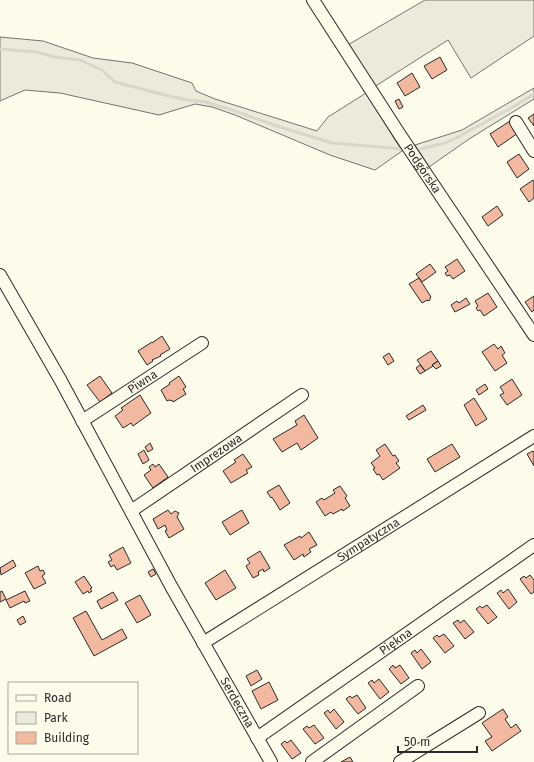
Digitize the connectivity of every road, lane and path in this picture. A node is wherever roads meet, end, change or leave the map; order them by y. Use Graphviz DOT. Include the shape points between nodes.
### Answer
graph roads {
  1 [pos="313,0"];
  2 [pos="516,122"];
  3 [pos="534,151"];
  4 [pos="0,276"];
  5 [pos="534,335"];
  6 [pos="202,344"];
  7 [pos="302,395"];
  8 [pos="82,421"];
  9 [pos="534,436"];
  10 [pos="131,511"];
  11 [pos="534,545"];
  12 [pos="203,643"];
  13 [pos="418,686"];
  14 [pos="479,712"];
  15 [pos="257,738"];
  16 [pos="271,762"];
  17 [pos="312,762"];
  18 [pos="400,762"];
  1 -- 5 [label="street, Podgórska"];
  2 -- 3 [label="street"];
  4 -- 8 [label="street, Serdeczna"];
  6 -- 8 [label="street, Piwna"];
  7 -- 10 [label="street, Imprezowa"];
  8 -- 10 [label="street, Serdeczna"];
  9 -- 12 [label="street, Sympatyczna"];
  10 -- 12 [label="street, Serdeczna"];
  11 -- 15 [label="street, Piękna"];
  12 -- 15 [label="street, Serdeczna"];
  13 -- 17 [label="street"];
  14 -- 18 [label="street"];
  15 -- 16 [label="street, Serdeczna"];
}
